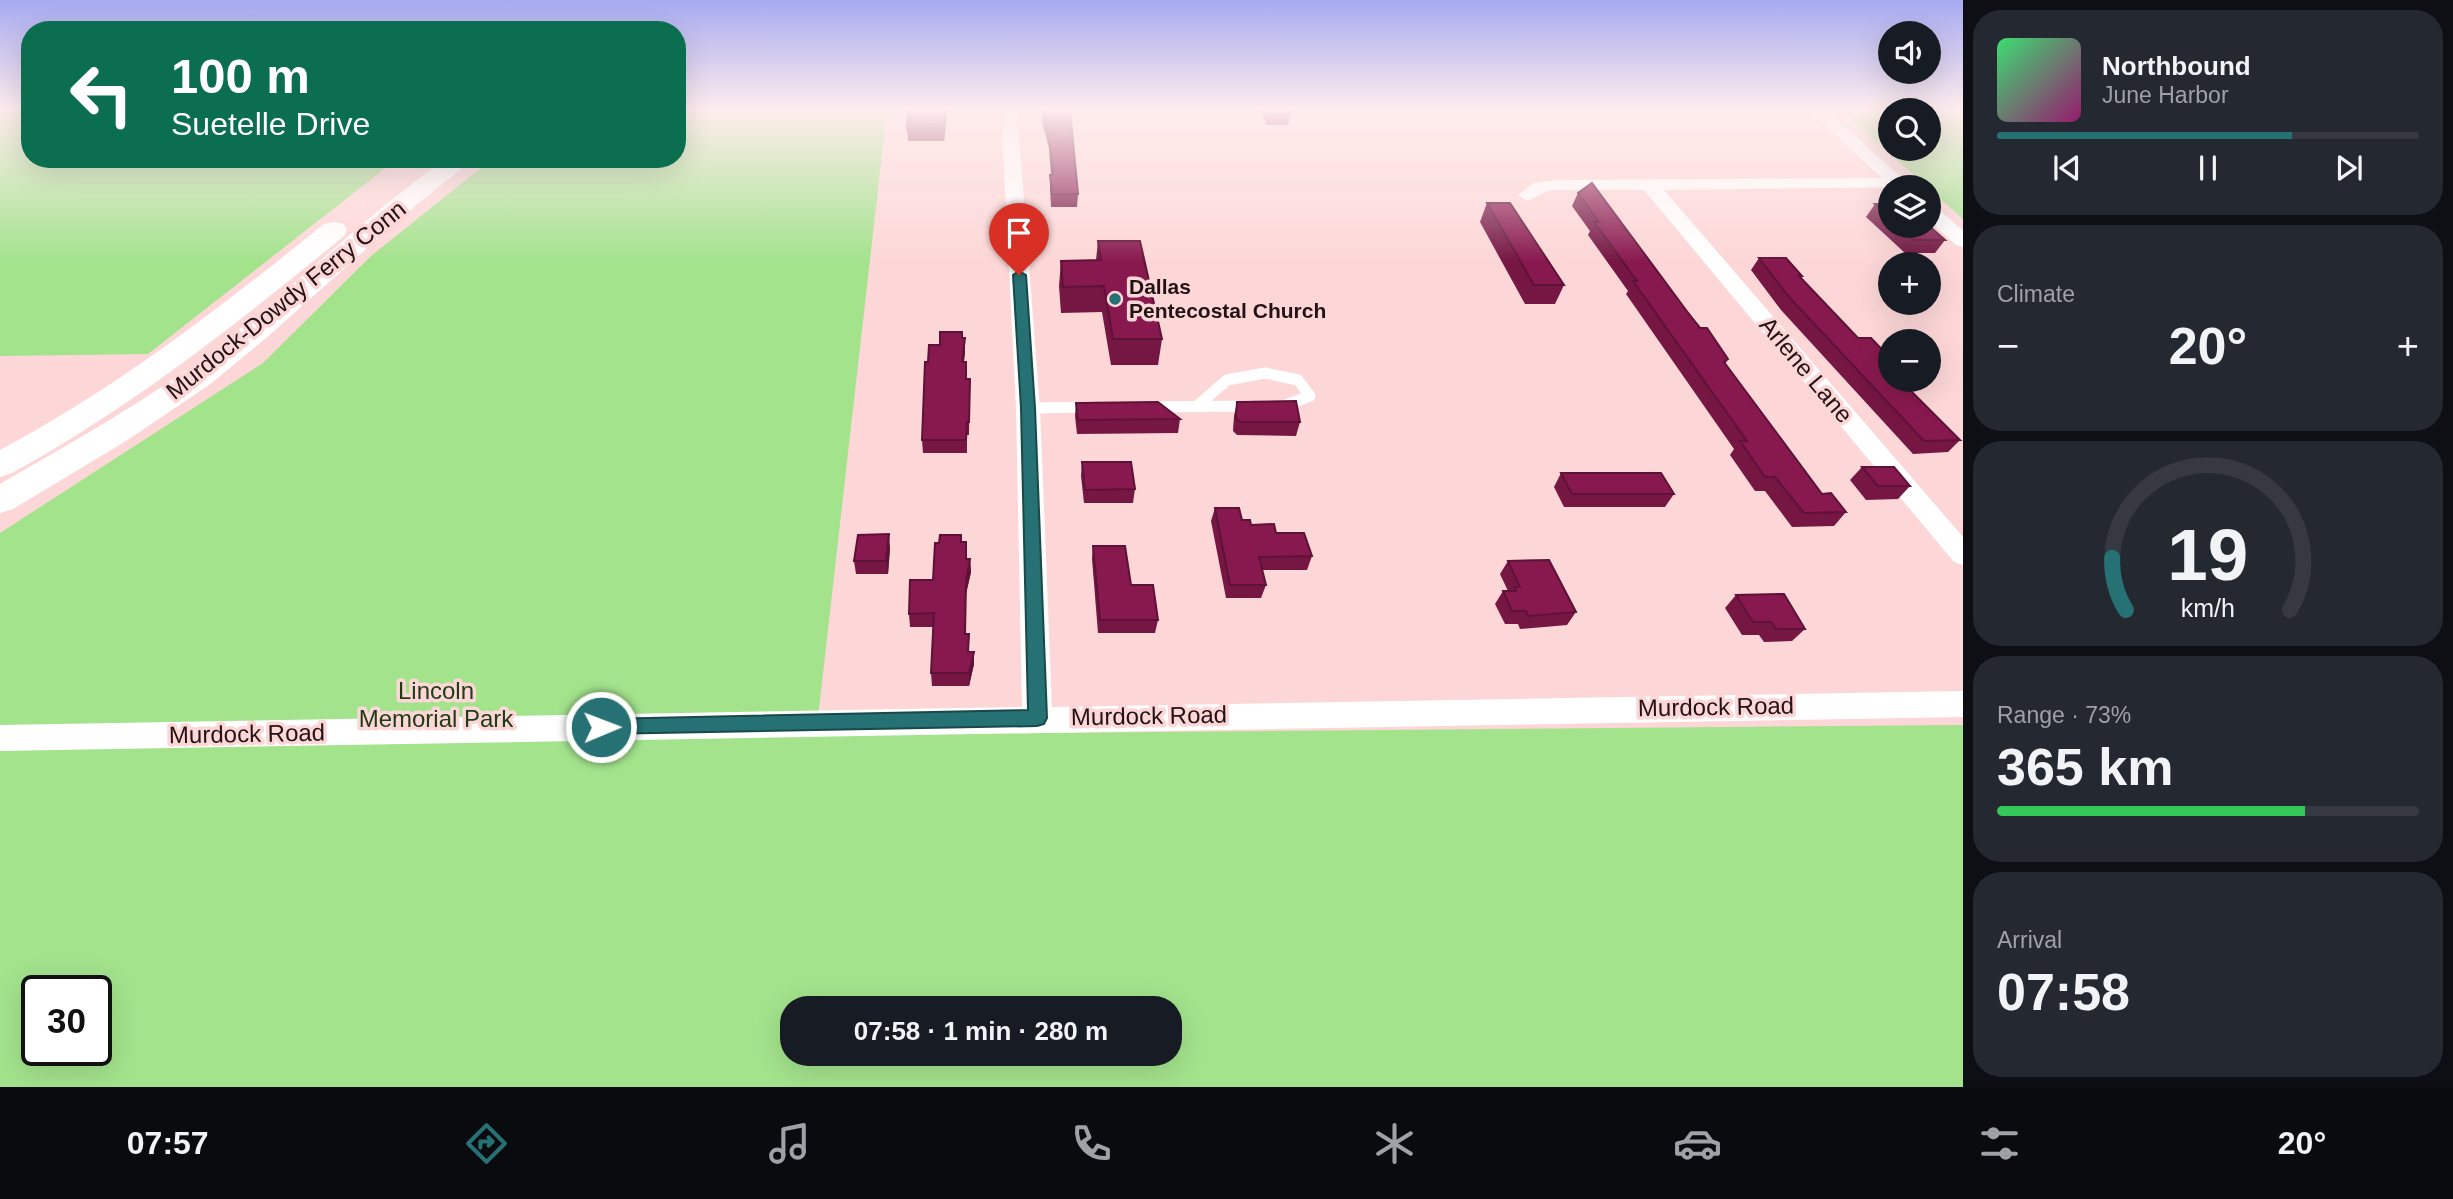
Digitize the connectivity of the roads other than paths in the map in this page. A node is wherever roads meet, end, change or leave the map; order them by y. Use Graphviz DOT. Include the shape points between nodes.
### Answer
graph roads {
  1 [pos="1012,161"];
  2 [pos="1873,161"];
  3 [pos="412,168"];
  4 [pos="450,168"];
  5 [pos="1890,175"];
  6 [pos="1650,185"];
  7 [pos="1878,185"];
  8 [pos="1527,195"];
  9 [pos="1941,222"];
  10 [pos="1963,241"];
  11 [pos="315,246"];
  12 [pos="346,253"];
  13 [pos="1106,407"];
  14 [pos="1132,407"];
  15 [pos="1197,407"];
  16 [pos="1028,408"];
  17 [pos="0,465"];
  18 [pos="0,500"];
  19 [pos="1963,555"];
  20 [pos="1963,704"];
  21 [pos="1037,718"];
  22 [pos="0,738"];
  1 -- 16 [label="street"];
  2 -- 5 [label="street"];
  3 -- 11 [label="main road, Murdock-Dowdy Ferry Conn"];
  4 -- 12 [label="main road, Murdock-Dowdy Ferry Conn"];
  6 -- 7 [label="street"];
  6 -- 8 [label="street" via="1555,185"];
  6 -- 19 [label="street, Arlene Lane"];
  9 -- 10 [label="street"];
  11 -- 12 [label="main road"];
  11 -- 17 [label="main road, Murdock-Dowdy Ferry Conn" via="143,381"];
  12 -- 18 [label="main road, Murdock-Dowdy Ferry Conn" via="188,384"];
  13 -- 16 [label="lane"];
  14 -- 15 [label="lane"];
  15 -- 15 [label="lane" via="1284,407 1310,396 1298,380 1265,373 1227,380"];
  16 -- 21 [label="street"];
  20 -- 21 [label="street, Murdock Road"];
  21 -- 22 [label="street, Murdock Road"];
}
